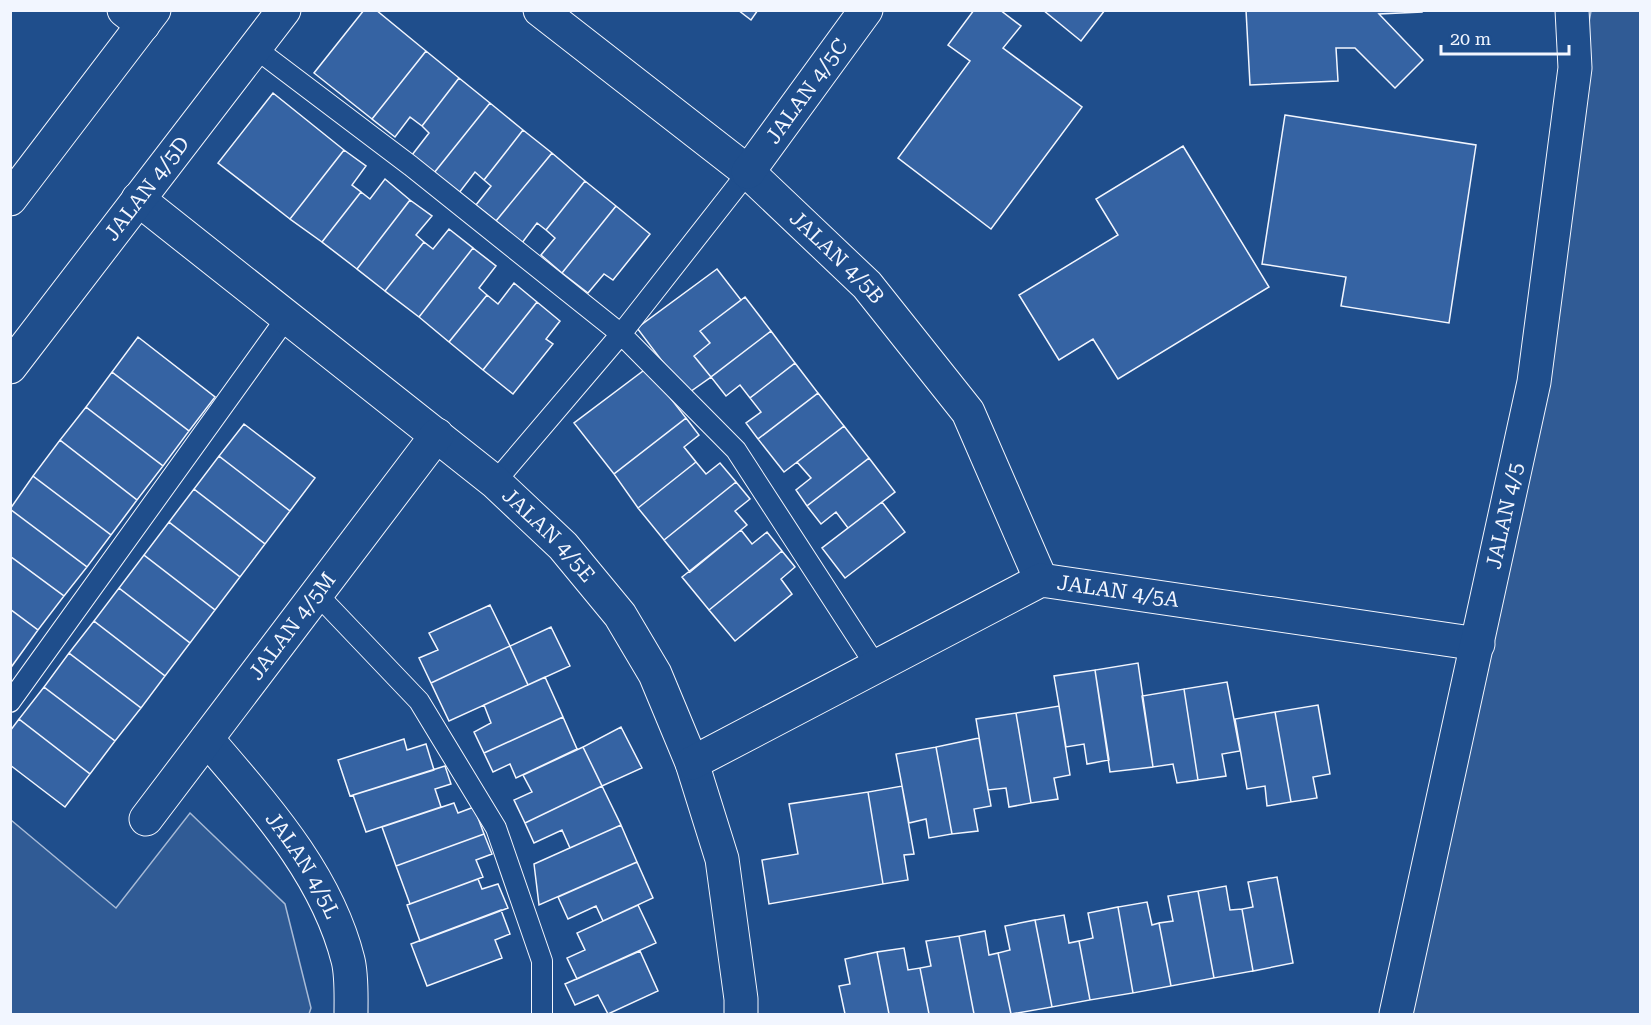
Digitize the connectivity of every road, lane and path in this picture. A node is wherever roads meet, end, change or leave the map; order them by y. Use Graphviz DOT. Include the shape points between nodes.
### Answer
graph roads {
  1 [pos="284,10"];
  2 [pos="540,10"];
  3 [pos="866,10"];
  4 [pos="1572,10"];
  5 [pos="140,15"];
  6 [pos="255,48"];
  7 [pos="748,172"];
  8 [pos="10,199"];
  9 [pos="138,199"];
  10 [pos="287,317"];
  11 [pos="621,334"];
  12 [pos="10,367"];
  13 [pos="437,435"];
  14 [pos="495,482"];
  15 [pos="1041,580"];
  16 [pos="317,594"];
  17 [pos="1478,644"];
  18 [pos="876,666"];
  19 [pos="10,702"];
  20 [pos="207,739"];
  21 [pos="692,763"];
  22 [pos="146,819"];
  23 [pos="351,1014"];
  24 [pos="542,1014"];
  25 [pos="741,1014"];
  26 [pos="1396,1014"];
  1 -- 6 [label="street, JALAN 4/5D"];
  2 -- 7 [label="street, JALAN 4/5B"];
  3 -- 7 [label="street, JALAN 4/5C"];
  4 -- 17 [label="street, JALAN 4/5" via="1575,68 1534,382"];
  5 -- 8 [label="street"];
  6 -- 9 [label="street, JALAN 4/5D"];
  6 -- 11 [label="lane" via="411,166"];
  7 -- 11 [label="lane"];
  7 -- 15 [label="street, JALAN 4/5B" via="867,285 968,412"];
  9 -- 10 [label="street, JALAN 4/5E"];
  9 -- 12 [label="street, JALAN 4/5D"];
  10 -- 13 [label="street, JALAN 4/5E"];
  10 -- 19 [label="lane"];
  11 -- 14 [label="lane"];
  11 -- 18 [label="lane" via="736,450"];
  13 -- 14 [label="street, JALAN 4/5E"];
  13 -- 16 [label="street, JALAN 4/5M"];
  14 -- 21 [label="street, JALAN 4/5E" via="563,546 620,615 655,674"];
  15 -- 17 [label="street, JALAN 4/5A"];
  15 -- 18 [label="street, JALAN 4/5A"];
  16 -- 20 [label="street, JALAN 4/5M"];
  16 -- 24 [label="lane" via="420,701 496,828 542,961"];
  17 -- 26 [label="street, JALAN 4/5"];
  18 -- 21 [label="street, JALAN 4/5A"];
  20 -- 22 [label="street, JALAN 4/5M"];
  20 -- 23 [label="street, JALAN 4/5L" via="277,822 326,897 348,961"];
  21 -- 25 [label="street, JALAN 4/5E" via="722,859"];
}
